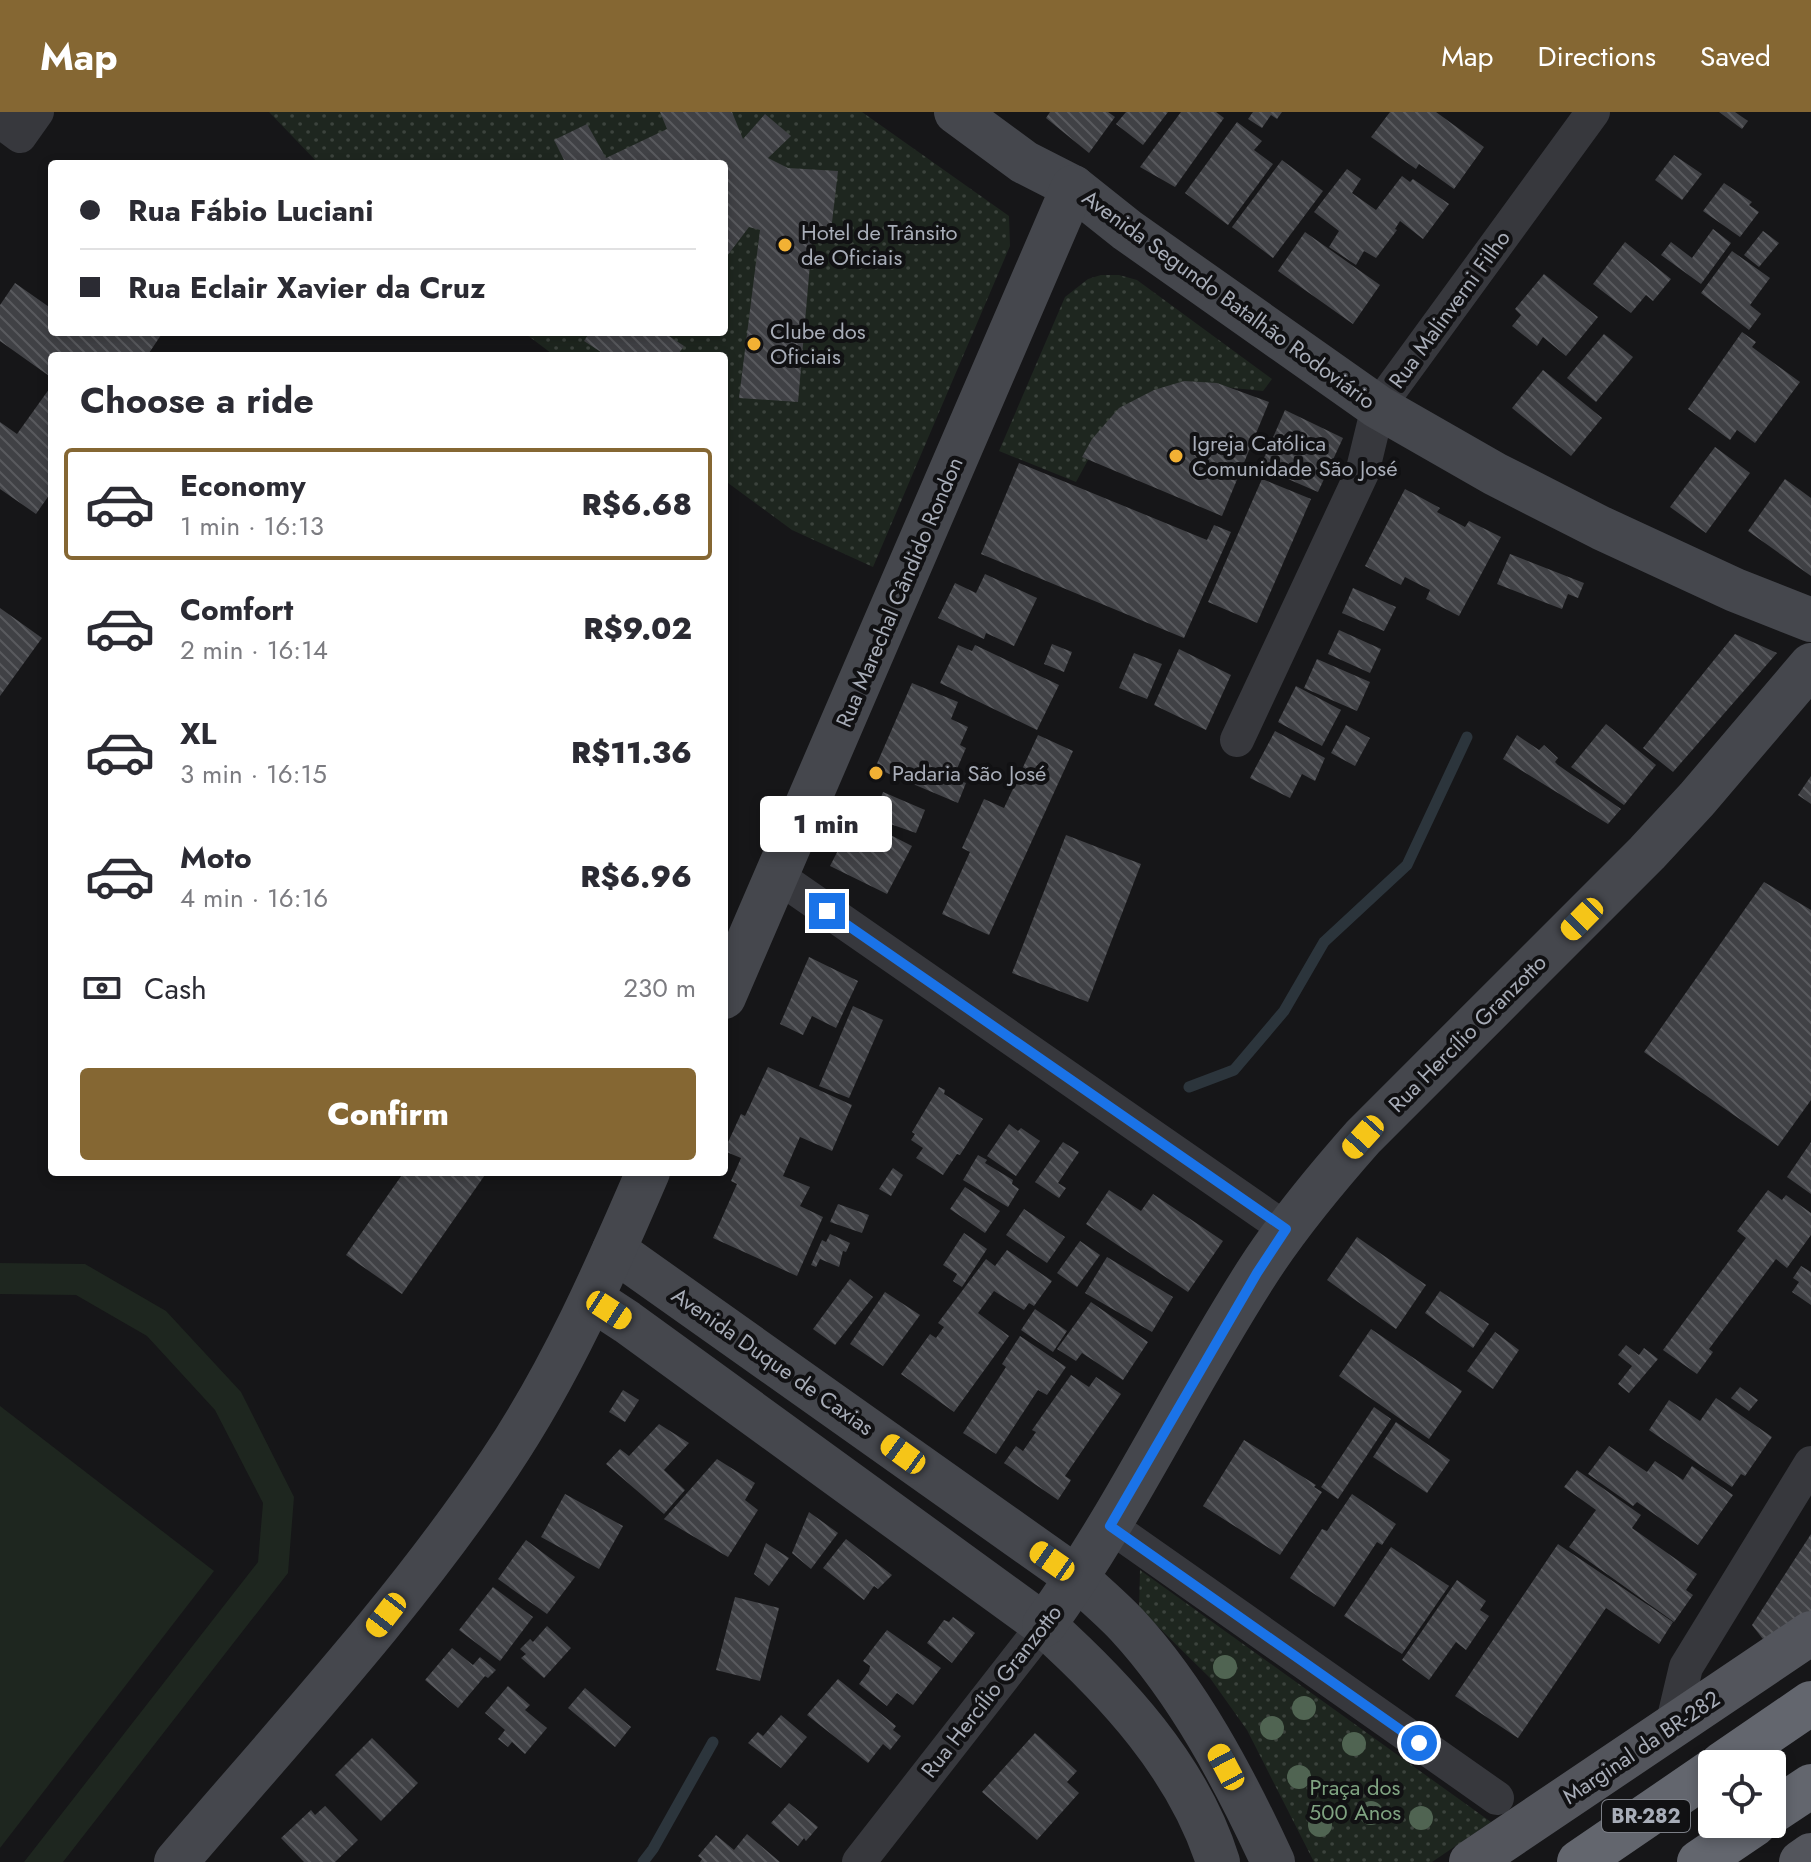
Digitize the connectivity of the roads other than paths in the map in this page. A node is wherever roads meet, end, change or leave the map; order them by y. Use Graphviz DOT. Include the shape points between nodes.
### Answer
graph roads {
  1 [pos="956,112"];
  2 [pos="1593,112"];
  3 [pos="1073,187"];
  4 [pos="1378,407"];
  5 [pos="1811,620"];
  6 [pos="1811,665"];
  7 [pos="1237,740"];
  8 [pos="776,875"];
  9 [pos="728,988"];
  10 [pos="646,1176"];
  11 [pos="1286,1229"];
  12 [pos="614,1250"];
  13 [pos="592,1299"];
  14 [pos="1811,1463"];
  15 [pos="1110,1526"];
  16 [pos="1077,1578"];
  17 [pos="1044,1625"];
  18 [pos="1811,1633"];
  19 [pos="1811,1703"];
  20 [pos="1672,1726"];
  21 [pos="1742,1750"];
  22 [pos="1698,1781"];
  23 [pos="1811,1786"];
  24 [pos="1497,1798"];
  25 [pos="1786,1803"];
  26 [pos="1734,1838"];
  27 [pos="1811,1855"];
  28 [pos="176,1862"];
  29 [pos="859,1862"];
  30 [pos="1218,1862"];
  31 [pos="1273,1862"];
  32 [pos="1471,1862"];
  33 [pos="1579,1862"];
  34 [pos="1699,1862"];
  35 [pos="1801,1862"];
  1 -- 3 [label="street, Avenida Segundo Batalhão Rodoviário" via="1024,162"];
  2 -- 4 [label="street, Rua Malinverni Filho"];
  3 -- 4 [label="street, Avenida Segundo Batalhão Rodoviário"];
  3 -- 8 [label="street, Rua Marechal Cândido Rondon"];
  4 -- 5 [label="street, Avenida Segundo Batalhão Rodoviário" via="1601,528"];
  4 -- 7 [label="street, Rua Malinverni Filho" via="1362,473"];
  6 -- 11 [label="street, Rua Hercílio Granzotto" via="1647,853 1363,1137"];
  8 -- 9 [label="street, Rua Marechal Cândido Rondon"];
  8 -- 11 [label="street"];
  10 -- 12 [label="street"];
  11 -- 15 [label="street, Rua Hercílio Granzotto"];
  12 -- 13 [label="street"];
  12 -- 16 [label="street, Avenida Duque de Caxias"];
  13 -- 17 [label="street"];
  13 -- 28 [label="street" via="509,1449 440,1546"];
  14 -- 20 [label="street" via="1686,1667"];
  15 -- 16 [label="street, Rua Hercílio Granzotto"];
  15 -- 24 [label="street"];
  16 -- 17 [label="street, Rua Hercílio Granzotto"];
  16 -- 31 [label="street, Avenida Duque de Caxias" via="1128,1626 1174,1685 1213,1743"];
  17 -- 29 [label="street, Rua Hercílio Granzotto"];
  17 -- 30 [label="street" via="1120,1700 1161,1752 1187,1791"];
  18 -- 20 [label="main road, Marginal da BR-282"];
  19 -- 21 [label="highway"];
  20 -- 32 [label="main road, Marginal da BR-282"];
  22 -- 33 [label="highway, BR-282"];
  23 -- 25 [label="highway"];
  26 -- 34 [label="highway, BR-282"];
  27 -- 35 [label="main road"];
}
